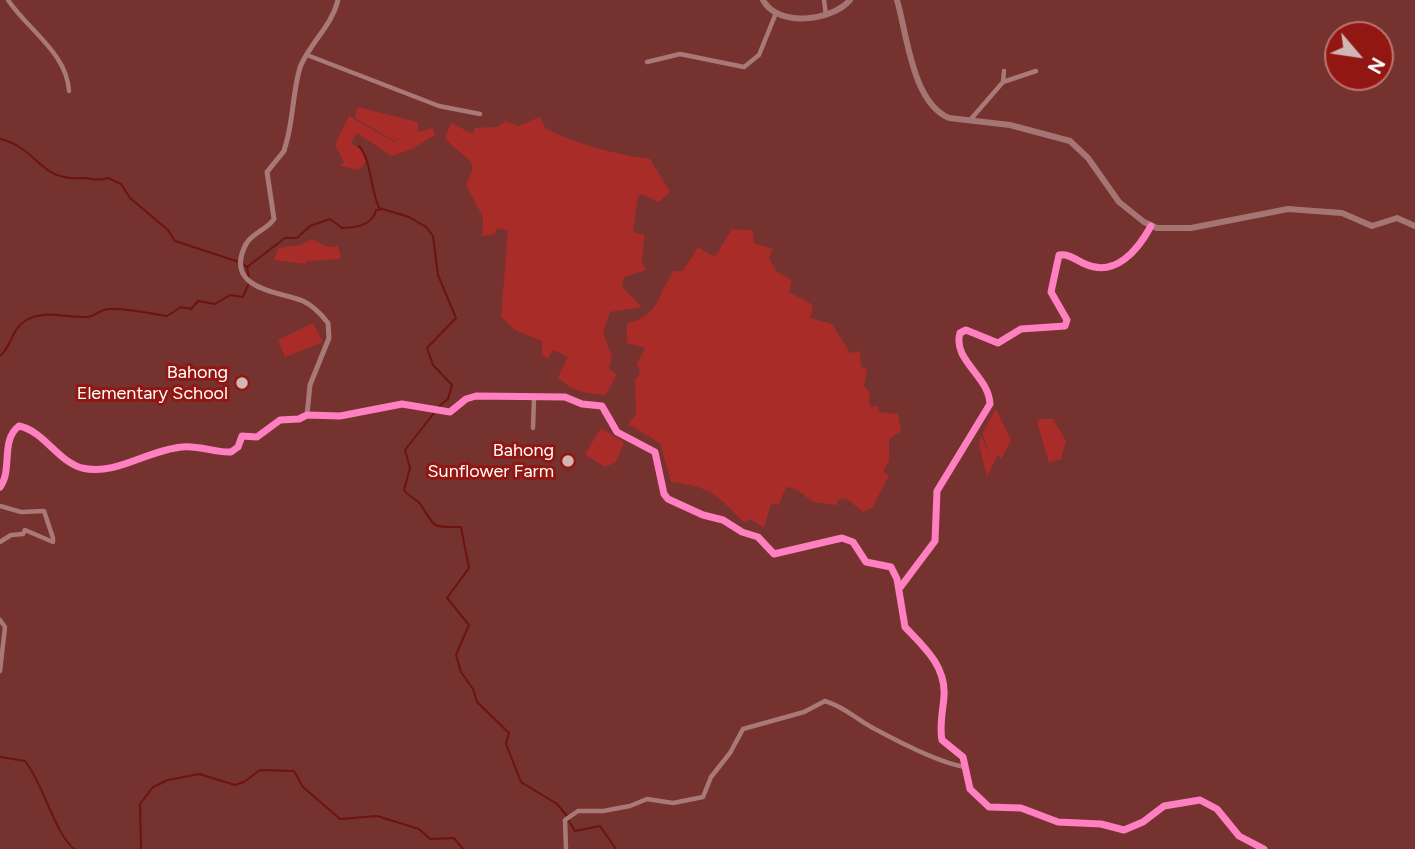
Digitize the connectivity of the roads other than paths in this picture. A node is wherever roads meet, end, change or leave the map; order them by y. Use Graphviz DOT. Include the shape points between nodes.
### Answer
graph roads {
  1 [pos="8,0"];
  2 [pos="338,0"];
  3 [pos="763,0"];
  4 [pos="770,0"];
  5 [pos="824,0"];
  6 [pos="850,0"];
  7 [pos="897,0"];
  8 [pos="773,10"];
  9 [pos="826,15"];
  10 [pos="307,55"];
  11 [pos="647,62"];
  12 [pos="1004,71"];
  13 [pos="1036,71"];
  14 [pos="1003,82"];
  15 [pos="69,90"];
  16 [pos="480,114"];
  17 [pos="971,119"];
  18 [pos="1151,226"];
  19 [pos="1415,226"];
  20 [pos="534,398"];
  21 [pos="307,415"];
  22 [pos="533,428"];
  23 [pos="0,487"];
  24 [pos="0,506"];
  25 [pos="0,542"];
  26 [pos="899,589"];
  27 [pos="0,620"];
  28 [pos="0,671"];
  29 [pos="965,767"];
  30 [pos="566,849"];
  31 [pos="1264,849"];
  1 -- 15 [label="street" via="57,56"];
  2 -- 10 [label="street" via="332,20"];
  3 -- 8 [label="main road"];
  4 -- 8 [label="street"];
  5 -- 9 [label="street"];
  6 -- 9 [label="main road"];
  7 -- 17 [label="main road" via="911,61 936,109 949,118"];
  8 -- 9 [label="main road" via="801,17"];
  8 -- 11 [label="street" via="759,55 744,66 680,54"];
  10 -- 16 [label="street" via="439,106"];
  10 -- 21 [label="street" via="298,74 284,150 267,172 274,219 251,237 242,268 251,283 307,303 330,327 310,385"];
  12 -- 14 [label="street"];
  13 -- 14 [label="street"];
  14 -- 17 [label="street"];
  17 -- 18 [label="main road" via="1039,130 1070,141 1119,202"];
  18 -- 19 [label="main road" via="1179,229 1288,209 1342,213 1372,226 1397,218"];
  18 -- 26 [label="street" via="1132,254 1112,267 1092,267 1059,255 1051,292 1067,320 1065,326 1021,329 998,343 967,330 960,333 960,352 986,386 990,404 937,491 935,541"];
  20 -- 21 [label="street" via="476,396 450,412 396,405 340,416"];
  20 -- 22 [label="street"];
  20 -- 26 [label="street" via="565,397 605,407 617,432 655,452 668,499 758,537 777,555 827,539 850,540 866,562 891,567"];
  21 -- 23 [label="street" via="280,420 257,438 242,436 231,452 177,447 108,471 75,466 19,426 10,438"];
  24 -- 25 [label="street" via="27,513 44,511 53,538 53,542 24,530"];
  26 -- 29 [label="street" via="905,628 923,643 942,674 942,740 962,756"];
  27 -- 28 [label="street" via="5,626"];
  29 -- 30 [label="street" via="949,765 871,727 843,706 825,701 804,712 743,729 702,797 673,803 647,799 570,815 565,820"];
  29 -- 31 [label="street" via="974,794 995,809 1021,808 1058,822 1101,824 1124,831 1164,807 1200,800 1217,809 1238,836"];
}
